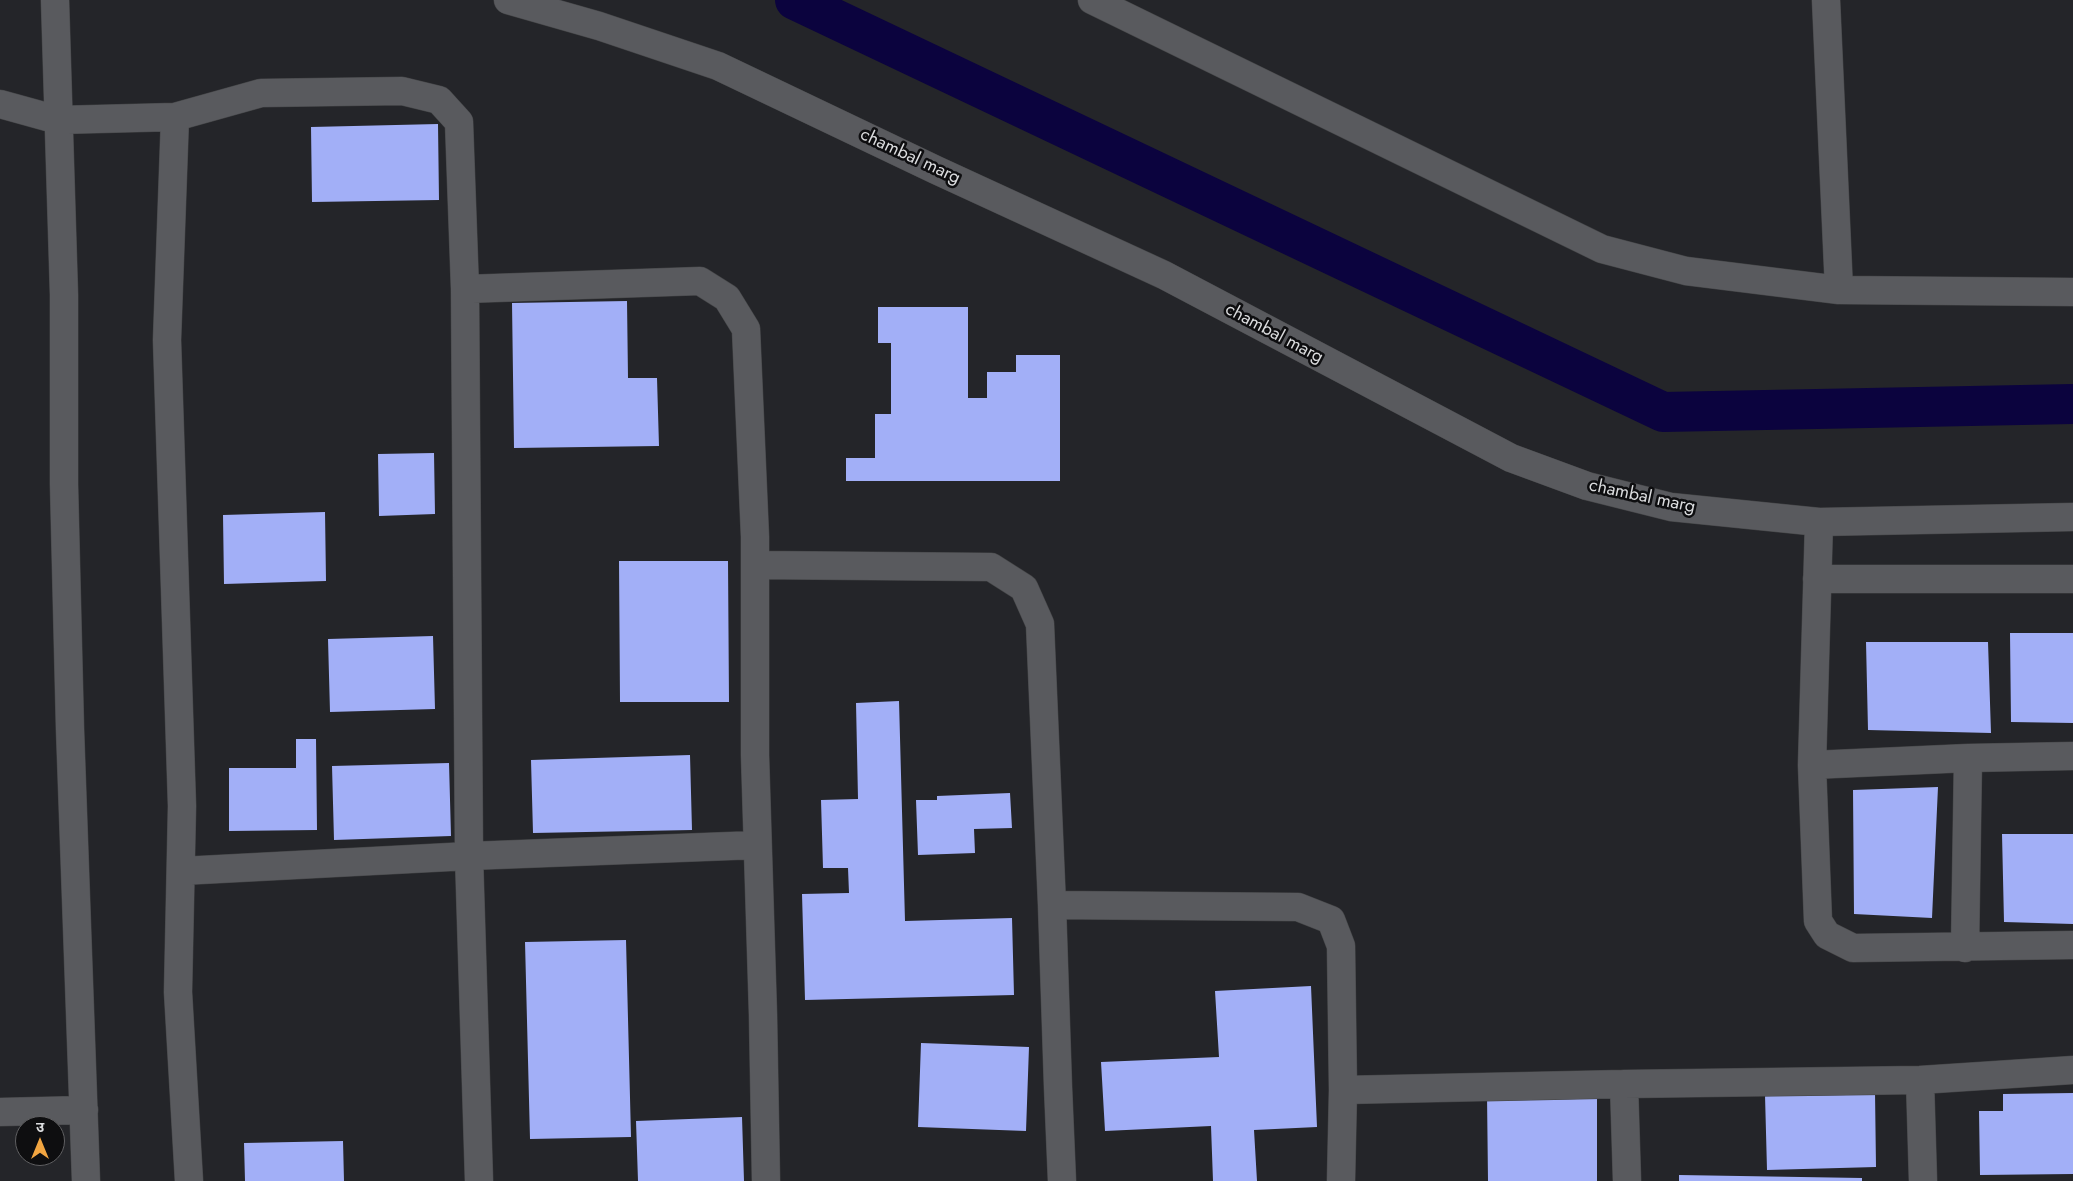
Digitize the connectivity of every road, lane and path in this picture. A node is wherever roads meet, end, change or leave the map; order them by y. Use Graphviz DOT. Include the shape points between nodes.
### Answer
graph roads {
  1 [pos="55,0"];
  2 [pos="508,0"];
  3 [pos="1092,0"];
  4 [pos="1826,0"];
  5 [pos="0,104"];
  6 [pos="175,116"];
  7 [pos="58,120"];
  8 [pos="465,289"];
  9 [pos="1839,290"];
  10 [pos="2073,292"];
  11 [pos="2073,517"];
  12 [pos="1819,522"];
  13 [pos="754,565"];
  14 [pos="1817,579"];
  15 [pos="2073,579"];
  16 [pos="2073,756"];
  17 [pos="1968,758"];
  18 [pos="1812,764"];
  19 [pos="757,845"];
  20 [pos="469,856"];
  21 [pos="181,871"];
  22 [pos="1052,905"];
  23 [pos="2073,945"];
  24 [pos="1965,948"];
  25 [pos="2073,1070"];
  26 [pos="1920,1080"];
  27 [pos="1624,1084"];
  28 [pos="1342,1090"];
  29 [pos="84,1110"];
  30 [pos="0,1112"];
  31 [pos="86,1181"];
  32 [pos="189,1181"];
  33 [pos="479,1181"];
  34 [pos="766,1181"];
  35 [pos="1062,1181"];
  36 [pos="1341,1181"];
  37 [pos="1627,1181"];
  38 [pos="1923,1181"];
  1 -- 7 [label="street"];
  2 -- 12 [label="street, chambal marg" via="718,66 1164,275 1511,458 1587,486 1671,508"];
  3 -- 9 [label="street" via="1602,248 1686,271"];
  4 -- 9 [label="street"];
  5 -- 7 [label="street"];
  6 -- 7 [label="street"];
  6 -- 8 [label="street" via="261,93 402,91 439,100 459,122"];
  6 -- 21 [label="street" via="166,340 182,796"];
  7 -- 29 [label="street" via="64,295 64,484 70,729"];
  8 -- 13 [label="street" via="700,281 727,298 746,329"];
  8 -- 20 [label="street"];
  9 -- 10 [label="street"];
  11 -- 12 [label="street, chambal marg"];
  12 -- 14 [label="street"];
  13 -- 19 [label="street"];
  13 -- 22 [label="street" via="991,567 1024,588 1040,624"];
  14 -- 15 [label="street"];
  14 -- 18 [label="street"];
  16 -- 17 [label="street"];
  17 -- 18 [label="street"];
  17 -- 24 [label="street"];
  18 -- 24 [label="street" via="1818,921 1827,935 1853,948"];
  19 -- 20 [label="street"];
  19 -- 34 [label="street"];
  20 -- 21 [label="street"];
  20 -- 33 [label="street"];
  21 -- 32 [label="street" via="178,992"];
  22 -- 28 [label="street" via="1298,907 1331,920 1341,946"];
  22 -- 35 [label="street"];
  23 -- 24 [label="street"];
  25 -- 26 [label="street"];
  26 -- 27 [label="street"];
  26 -- 38 [label="street"];
  27 -- 28 [label="street"];
  27 -- 37 [label="street"];
  28 -- 36 [label="street"];
  29 -- 30 [label="street"];
  29 -- 31 [label="street"];
}
